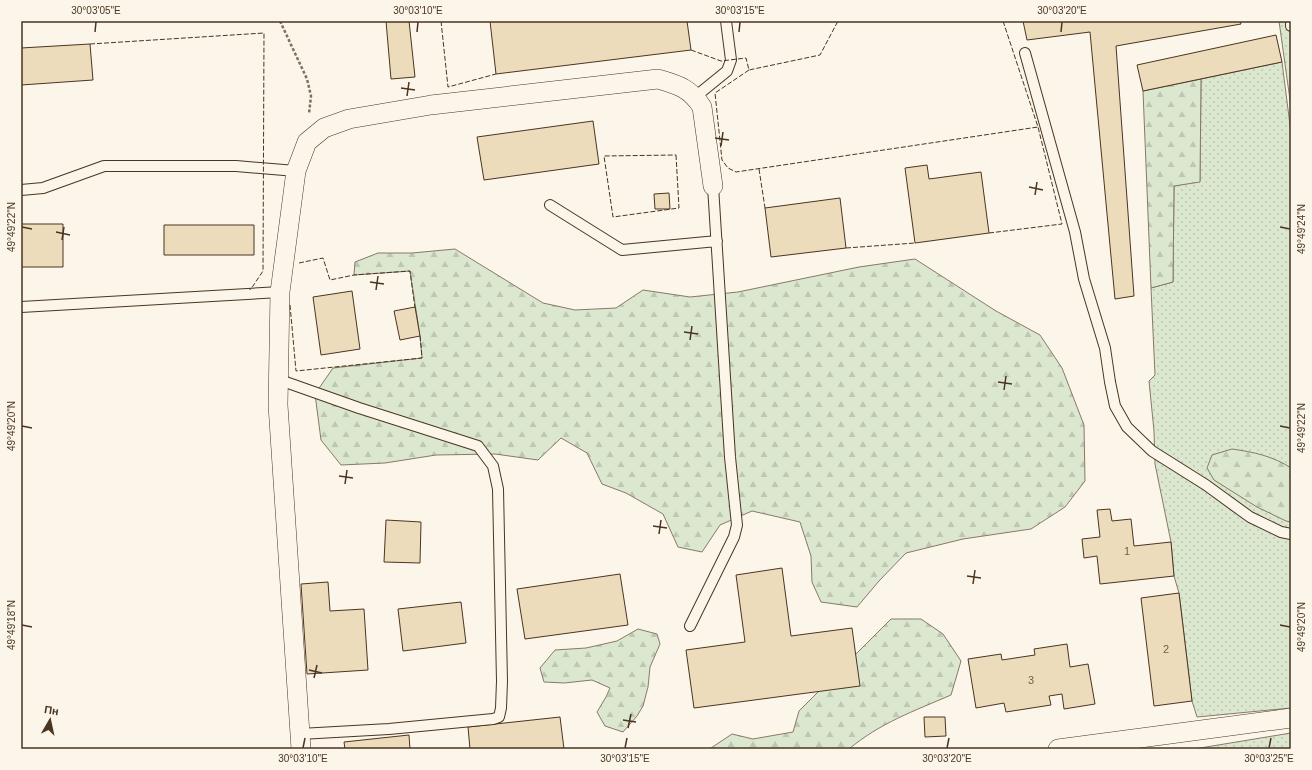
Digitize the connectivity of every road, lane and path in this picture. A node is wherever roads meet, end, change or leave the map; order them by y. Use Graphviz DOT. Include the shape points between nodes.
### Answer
graph roads {
  1 [pos="280,21"];
  2 [pos="726,21"];
  3 [pos="1025,53"];
  4 [pos="695,97"];
  5 [pos="307,142"];
  6 [pos="296,171"];
  7 [pos="713,186"];
  8 [pos="21,190"];
  9 [pos="550,205"];
  10 [pos="717,241"];
  11 [pos="280,292"];
  12 [pos="21,307"];
  13 [pos="277,379"];
  14 [pos="1291,534"];
  15 [pos="690,626"];
  16 [pos="1291,718"];
  17 [pos="300,741"];
  18 [pos="1058,749"];
  1 -- 5 [label="path" via="307,78 311,96"];
  2 -- 4 [label="lane" via="731,60 728,71"];
  3 -- 14 [label="lane" via="1075,232 1084,279 1106,348 1115,406 1127,427 1152,451 1250,517"];
  4 -- 5 [label="street" via="679,85 658,79 431,105 349,118 324,128"];
  4 -- 7 [label="street" via="702,107"];
  5 -- 6 [label="street"];
  6 -- 8 [label="lane" via="236,166 104,166 43,188"];
  6 -- 11 [label="street"];
  7 -- 10 [label="lane"];
  9 -- 10 [label="lane" via="622,250"];
  10 -- 15 [label="lane" via="730,457 737,525 734,537"];
  11 -- 12 [label="lane"];
  11 -- 13 [label="street"];
  13 -- 17 [label="street"];
  13 -- 17 [label="lane" via="478,446 493,466 498,489 502,681 499,717"];
  16 -- 18 [label="street"];
}
